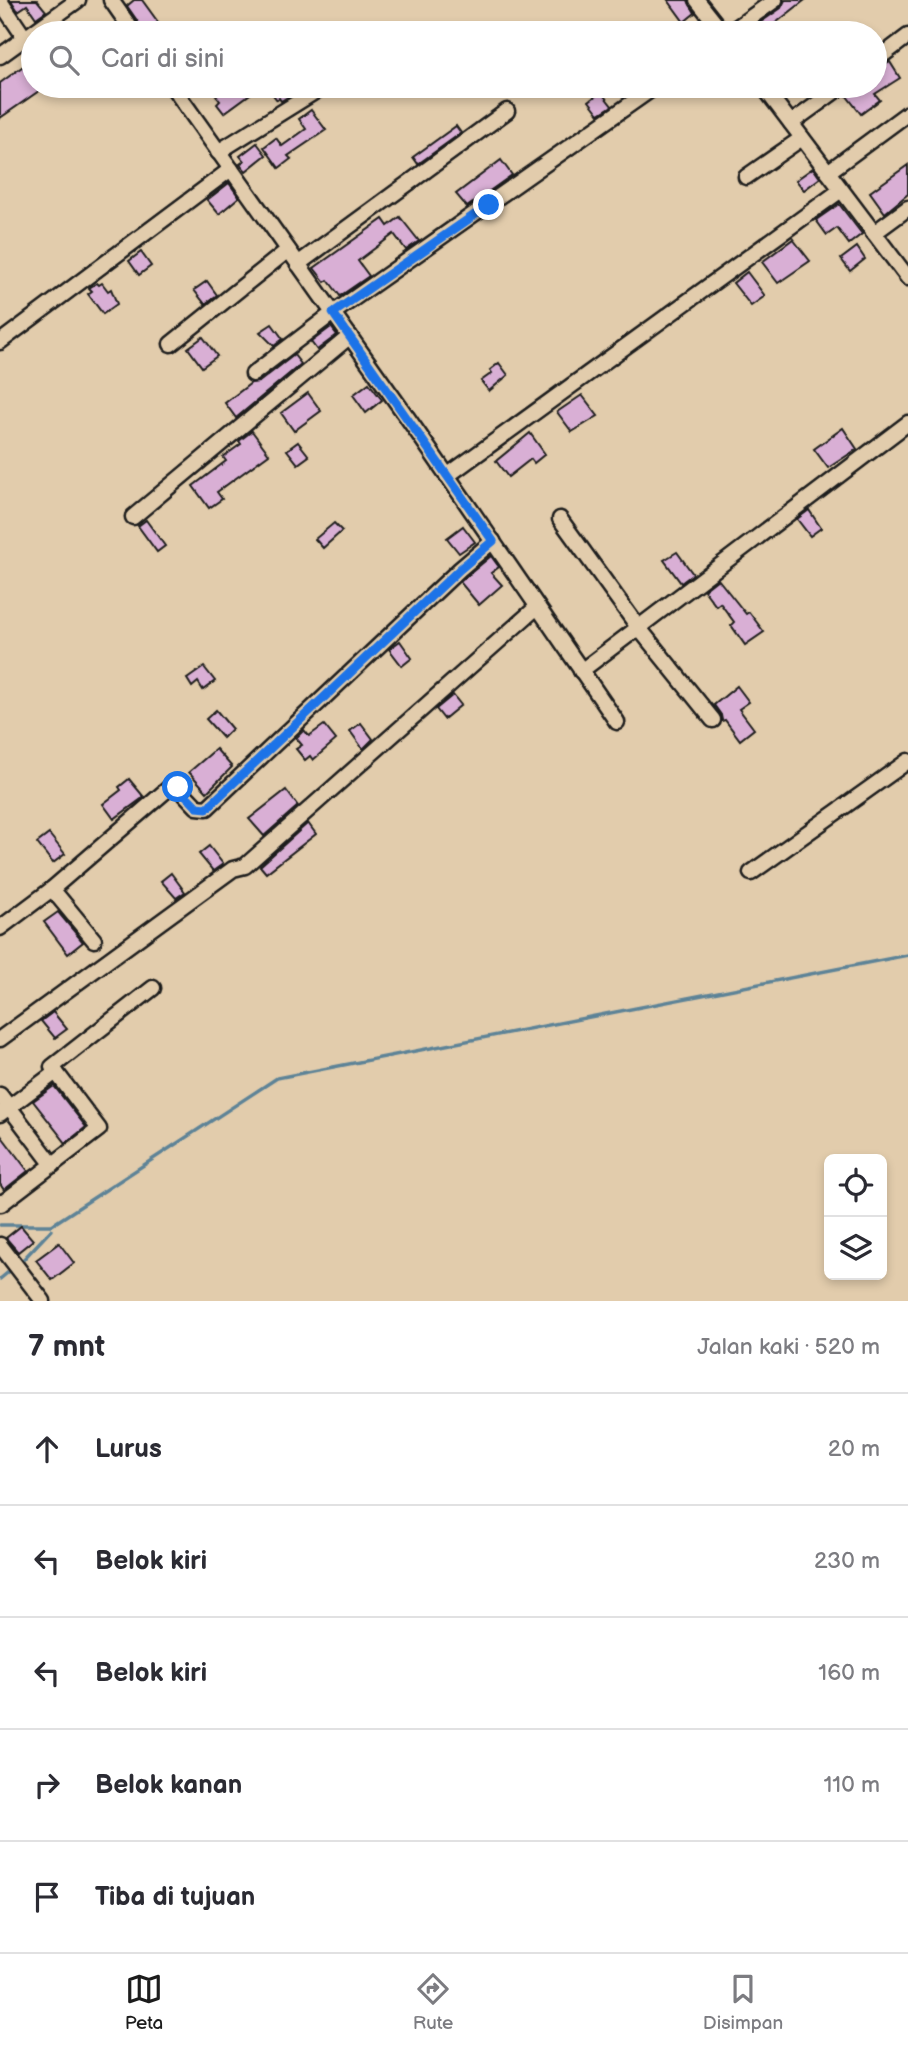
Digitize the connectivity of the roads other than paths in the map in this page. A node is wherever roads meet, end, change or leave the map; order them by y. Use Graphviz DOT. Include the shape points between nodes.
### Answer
graph roads {
  1 [pos="78,0"];
  2 [pos="111,0"];
  3 [pos="697,0"];
  4 [pos="775,0"];
  5 [pos="0,1"];
  6 [pos="49,21"];
  7 [pos="126,21"];
  8 [pos="714,21"];
  9 [pos="746,21"];
  10 [pos="21,32"];
  11 [pos="908,36"];
  12 [pos="21,41"];
  13 [pos="887,52"];
  14 [pos="0,56"];
  15 [pos="180,98"];
  16 [pos="305,98"];
  17 [pos="639,98"];
  18 [pos="772,98"];
  19 [pos="825,98"];
  20 [pos="507,111"];
  21 [pos="908,113"];
  22 [pos="791,123"];
  23 [pos="802,138"];
  24 [pos="218,152"];
  25 [pos="231,169"];
  26 [pos="828,172"];
  27 [pos="746,177"];
  28 [pos="841,190"];
  29 [pos="908,208"];
  30 [pos="874,233"];
  31 [pos="288,250"];
  32 [pos="298,264"];
  33 [pos="908,278"];
  34 [pos="333,313"];
  35 [pos="349,336"];
  36 [pos="0,342"];
  37 [pos="171,344"];
  38 [pos="253,374"];
  39 [pos="908,423"];
  40 [pos="447,476"];
  41 [pos="133,517"];
  42 [pos="559,519"];
  43 [pos="493,541"];
  44 [pos="537,607"];
  45 [pos="638,627"];
  46 [pos="581,671"];
  47 [pos="713,720"];
  48 [pos="617,722"];
  49 [pos="908,761"];
  50 [pos="751,873"];
  51 [pos="52,889"];
  52 [pos="0,928"];
  53 [pos="93,940"];
  54 [pos="153,988"];
  55 [pos="0,1039"];
  56 [pos="56,1072"];
  57 [pos="3,1105"];
  58 [pos="53,1165"];
  59 [pos="0,1202"];
  60 [pos="0,1245"];
  61 [pos="43,1301"];
  1 -- 6 [label="street"];
  2 -- 7 [label="street"];
  3 -- 8 [label="street"];
  4 -- 9 [label="street"];
  5 -- 10 [label="street"];
  11 -- 13 [label="street"];
  12 -- 14 [label="street"];
  15 -- 24 [label="street"];
  16 -- 24 [label="street"];
  17 -- 34 [label="street"];
  18 -- 22 [label="street"];
  19 -- 22 [label="street"];
  20 -- 32 [label="street"];
  21 -- 26 [label="street"];
  22 -- 23 [label="street"];
  23 -- 26 [label="street"];
  23 -- 27 [label="street"];
  24 -- 25 [label="street"];
  25 -- 31 [label="street"];
  25 -- 36 [label="street"];
  26 -- 28 [label="street"];
  28 -- 30 [label="street"];
  28 -- 40 [label="street"];
  29 -- 30 [label="street"];
  30 -- 33 [label="street"];
  31 -- 32 [label="street"];
  31 -- 37 [label="street"];
  32 -- 34 [label="street"];
  34 -- 35 [label="street"];
  34 -- 38 [label="street"];
  35 -- 40 [label="street"];
  35 -- 41 [label="street"];
  39 -- 45 [label="street"];
  40 -- 43 [label="street"];
  42 -- 45 [label="street"];
  43 -- 44 [label="street"];
  43 -- 51 [label="street" via="207,808 197,807 173,785"];
  44 -- 46 [label="street"];
  44 -- 55 [label="street" via="246,866 233,870"];
  45 -- 46 [label="street"];
  45 -- 47 [label="street"];
  46 -- 48 [label="street"];
  49 -- 50 [label="street"];
  51 -- 52 [label="street"];
  51 -- 53 [label="street"];
  54 -- 56 [label="street" via="52,1067"];
  56 -- 57 [label="street"];
  56 -- 58 [label="street" via="99,1129"];
  57 -- 58 [label="street"];
  58 -- 59 [label="street"];
  60 -- 61 [label="street"];
}
